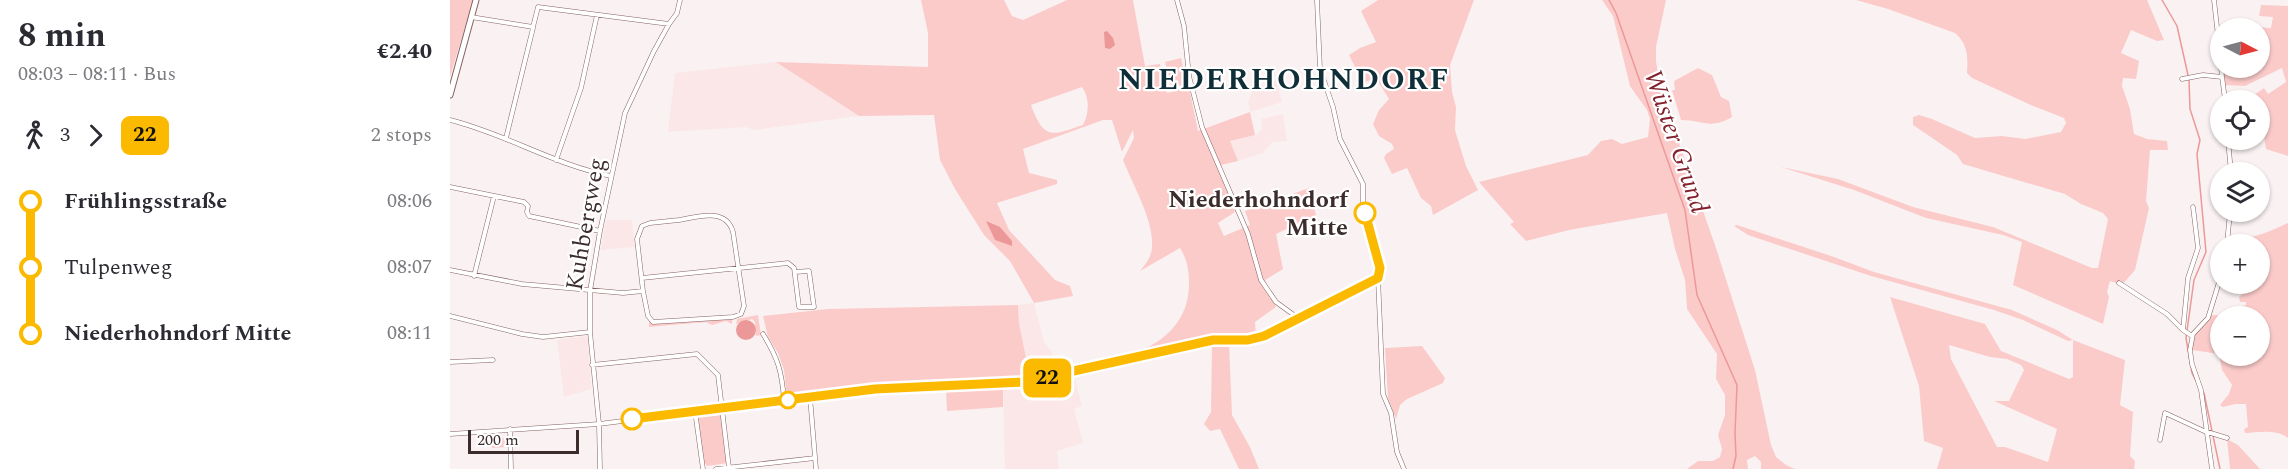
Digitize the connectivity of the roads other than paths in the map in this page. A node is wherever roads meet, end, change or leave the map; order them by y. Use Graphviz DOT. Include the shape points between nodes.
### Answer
graph roads {
  1 [pos="476,0"];
  2 [pos="680,0"];
  3 [pos="1177,0"];
  4 [pos="1317,0"];
  5 [pos="2214,0"];
  6 [pos="597,15"];
  7 [pos="471,17"];
  8 [pos="2216,18"];
  9 [pos="669,24"];
  10 [pos="533,27"];
  11 [pos="2210,76"];
  12 [pos="2182,79"];
  13 [pos="450,95"];
  14 [pos="450,120"];
  15 [pos="506,138"];
  16 [pos="556,160"];
  17 [pos="611,176"];
  18 [pos="450,187"];
  19 [pos="494,196"];
  20 [pos="2193,207"];
  21 [pos="600,231"];
  22 [pos="738,266"];
  23 [pos="450,270"];
  24 [pos="795,272"];
  25 [pos="474,276"];
  26 [pos="642,278"];
  27 [pos="1378,278"];
  28 [pos="2119,283"];
  29 [pos="590,291"];
  30 [pos="643,291"];
  31 [pos="2215,294"];
  32 [pos="450,316"];
  33 [pos="1298,318"];
  34 [pos="590,332"];
  35 [pos="763,333"];
  36 [pos="2187,333"];
  37 [pos="493,360"];
  38 [pos="450,362"];
  39 [pos="592,365"];
  40 [pos="810,397"];
  41 [pos="784,400"];
  42 [pos="722,408"];
  43 [pos="695,411"];
  44 [pos="599,424"];
  45 [pos="510,429"];
  46 [pos="2210,432"];
  47 [pos="450,434"];
  48 [pos="2227,438"];
  49 [pos="2160,440"];
  50 [pos="815,458"];
  51 [pos="729,468"];
  52 [pos="512,469"];
  53 [pos="600,469"];
  54 [pos="702,469"];
  55 [pos="716,469"];
  56 [pos="816,469"];
  57 [pos="1404,469"];
  58 [pos="2212,469"];
  1 -- 7 [label="main road"];
  2 -- 9 [label="street, Kuhbergweg"];
  3 -- 33 [label="street" via="1202,127 1248,234 1261,280 1276,302"];
  4 -- 27 [label="street" via="1320,69 1340,139 1363,184 1365,213 1380,268"];
  5 -- 8 [label="street"];
  6 -- 9 [label="street"];
  6 -- 10 [label="street" via="538,7"];
  6 -- 16 [label="street" via="581,88"];
  7 -- 10 [label="street"];
  7 -- 13 [label="main road"];
  9 -- 17 [label="street, Kuhbergweg" via="625,113"];
  10 -- 15 [label="street"];
  11 -- 12 [label="street"];
  14 -- 15 [label="street"];
  15 -- 16 [label="street"];
  16 -- 17 [label="street" via="582,171"];
  17 -- 21 [label="street, Kuhbergweg"];
  18 -- 19 [label="street"];
  19 -- 21 [label="street" via="524,202 529,216"];
  19 -- 25 [label="street"];
  20 -- 36 [label="street" via="2198,248 2188,278"];
  21 -- 29 [label="street, Kuhbergweg"];
  22 -- 24 [label="street" via="788,262"];
  22 -- 26 [label="street"];
  22 -- 26 [label="street" via="730,224 720,217 697,217 650,223 640,228 637,239"];
  22 -- 30 [label="street" via="744,306 741,314 733,317 653,322"];
  23 -- 25 [label="street"];
  24 -- 24 [label="street" via="799,307 814,307 809,271"];
  25 -- 29 [label="street"];
  26 -- 30 [label="street"];
  27 -- 33 [label="street"];
  27 -- 57 [label="street" via="1383,394"];
  28 -- 36 [label="street" via="2167,314"];
  29 -- 30 [label="street"];
  29 -- 34 [label="street, Kuhbergweg"];
  31 -- 36 [label="street" via="2208,318"];
  32 -- 34 [label="street" via="543,337"];
  33 -- 40 [label="street" via="1256,338 1213,340 1024,382 875,389"];
  34 -- 39 [label="street, Kuhbergweg"];
  35 -- 41 [label="street" via="782,372"];
  36 -- 46 [label="street"];
  37 -- 38 [label="street"];
  39 -- 42 [label="street" via="697,354 717,372"];
  39 -- 44 [label="street, Kuhbergweg"];
  40 -- 41 [label="street"];
  40 -- 50 [label="street"];
  41 -- 42 [label="street"];
  42 -- 43 [label="street"];
  42 -- 51 [label="street"];
  43 -- 44 [label="street"];
  43 -- 54 [label="street"];
  44 -- 45 [label="street"];
  44 -- 53 [label="street, Kuhbergweg"];
  45 -- 47 [label="street"];
  45 -- 52 [label="street"];
  46 -- 48 [label="street"];
  46 -- 49 [label="street" via="2164,413"];
  46 -- 58 [label="street"];
  50 -- 51 [label="street"];
  50 -- 56 [label="street"];
  51 -- 55 [label="street"];
}
